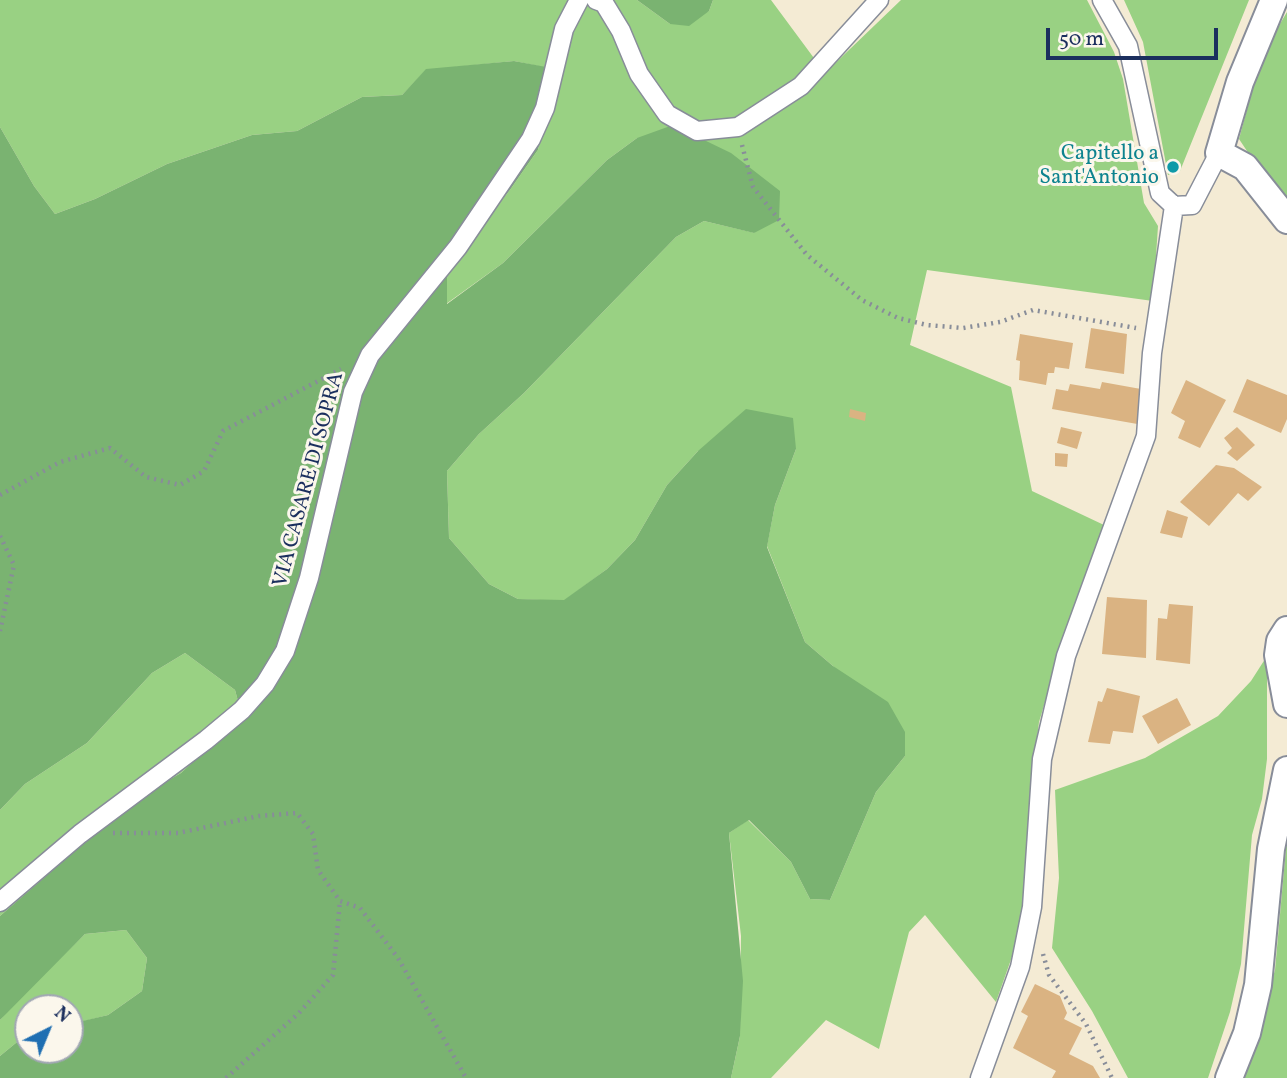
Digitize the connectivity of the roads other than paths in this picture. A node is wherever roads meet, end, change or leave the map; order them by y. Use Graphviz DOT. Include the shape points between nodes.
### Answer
graph roads {
  1 [pos="579,0"];
  2 [pos="596,0"];
  3 [pos="879,0"];
  4 [pos="1102,0"];
  5 [pos="1274,0"];
  6 [pos="1219,153"];
  7 [pos="1174,206"];
  8 [pos="1287,219"];
  9 [pos="1287,629"];
  10 [pos="1287,704"];
  11 [pos="1287,770"];
  12 [pos="0,902"];
  13 [pos="980,1078"];
  14 [pos="1228,1078"];
  1 -- 12 [label="street, VIA CASARE DI SOPRA" via="564,29 545,108 531,139 458,247 370,355 353,392 309,578 285,651 265,684 242,710 80,834"];
  2 -- 3 [label="street" via="604,4 621,31 639,74 667,114 697,131 738,127 801,86"];
  4 -- 7 [label="street" via="1128,46 1160,193"];
  5 -- 6 [label="street" via="1240,82"];
  6 -- 7 [label="street" via="1192,205"];
  6 -- 8 [label="street" via="1245,167"];
  7 -- 13 [label="street" via="1146,436 1066,656 1042,759 1032,907 1020,967"];
  9 -- 10 [label="street" via="1278,654"];
  11 -- 14 [label="street" via="1271,849 1258,985 1247,1033"];
}
